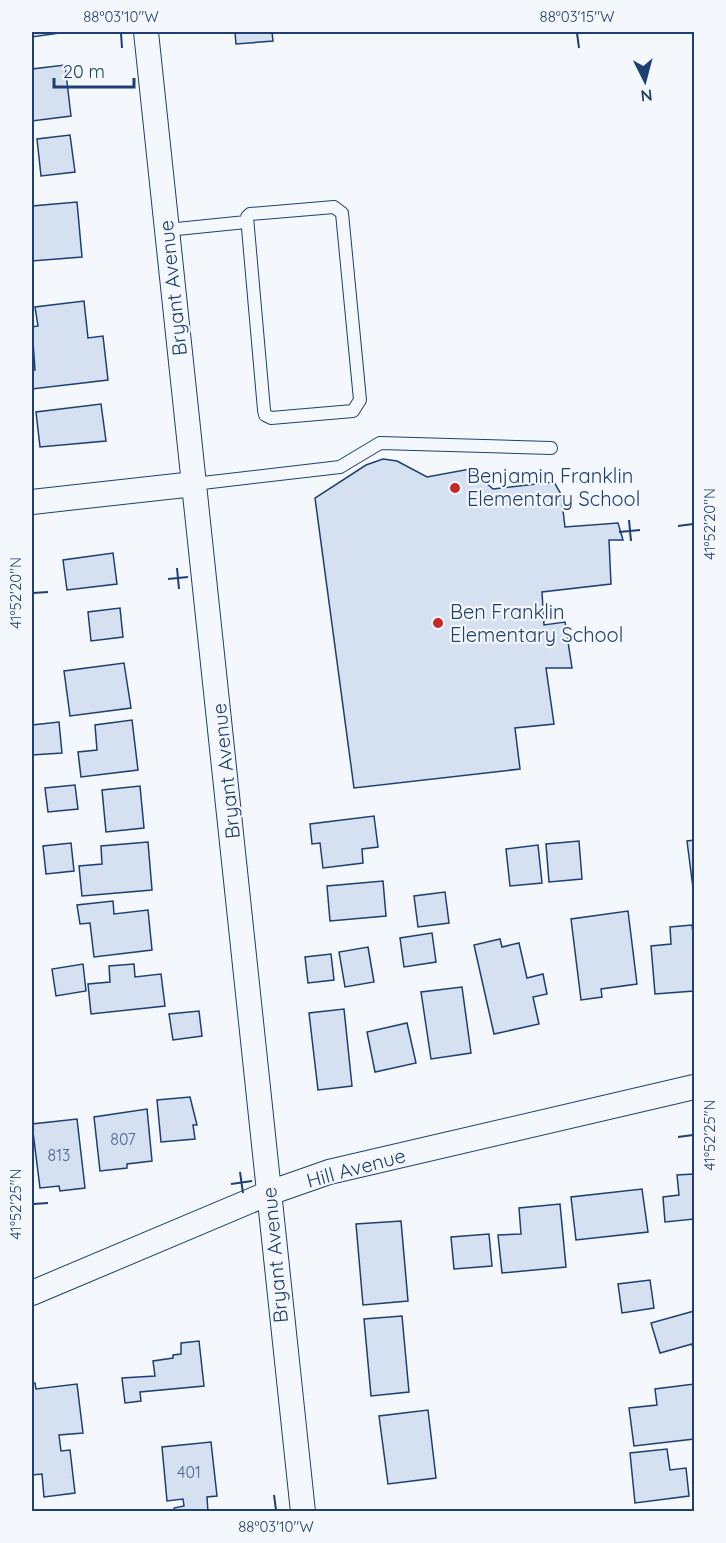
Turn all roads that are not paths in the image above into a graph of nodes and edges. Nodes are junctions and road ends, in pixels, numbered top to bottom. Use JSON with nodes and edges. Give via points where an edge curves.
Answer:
{"nodes":[{"id":1,"x":146,"y":32,"type":"edge"},
{"id":2,"x":246,"y":222,"type":"junction"},
{"id":3,"x":167,"y":230,"type":"junction"},
{"id":4,"x":551,"y":448,"type":"dead end"},
{"id":5,"x":194,"y":484,"type":"junction"},
{"id":6,"x":32,"y":502,"type":"edge"},
{"id":7,"x":694,"y":1087,"type":"edge"},
{"id":8,"x":269,"y":1193,"type":"junction"},
{"id":9,"x":32,"y":1293,"type":"edge"},
{"id":10,"x":303,"y":1512,"type":"edge"}],
"edges":[{"from":1,"to":3,"type":"street","name":"Bryant Avenue"},
{"from":2,"to":2,"type":"lane","via":[[265,415],[271,418],[353,411],[360,400],[342,213],[334,207],[250,214]]},
{"from":2,"to":3,"type":"lane"},
{"from":3,"to":5,"type":"street","name":"Bryant Avenue"},
{"from":4,"to":5,"type":"lane","via":[[380,443],[340,467]]},
{"from":5,"to":6,"type":"street"},
{"from":5,"to":8,"type":"street","name":"Bryant Avenue"},
{"from":7,"to":8,"type":"street","name":"Hill Avenue","via":[[329,1172]]},
{"from":8,"to":9,"type":"street","name":"Hill Avenue"},
{"from":8,"to":10,"type":"street","name":"Bryant Avenue"}]}
